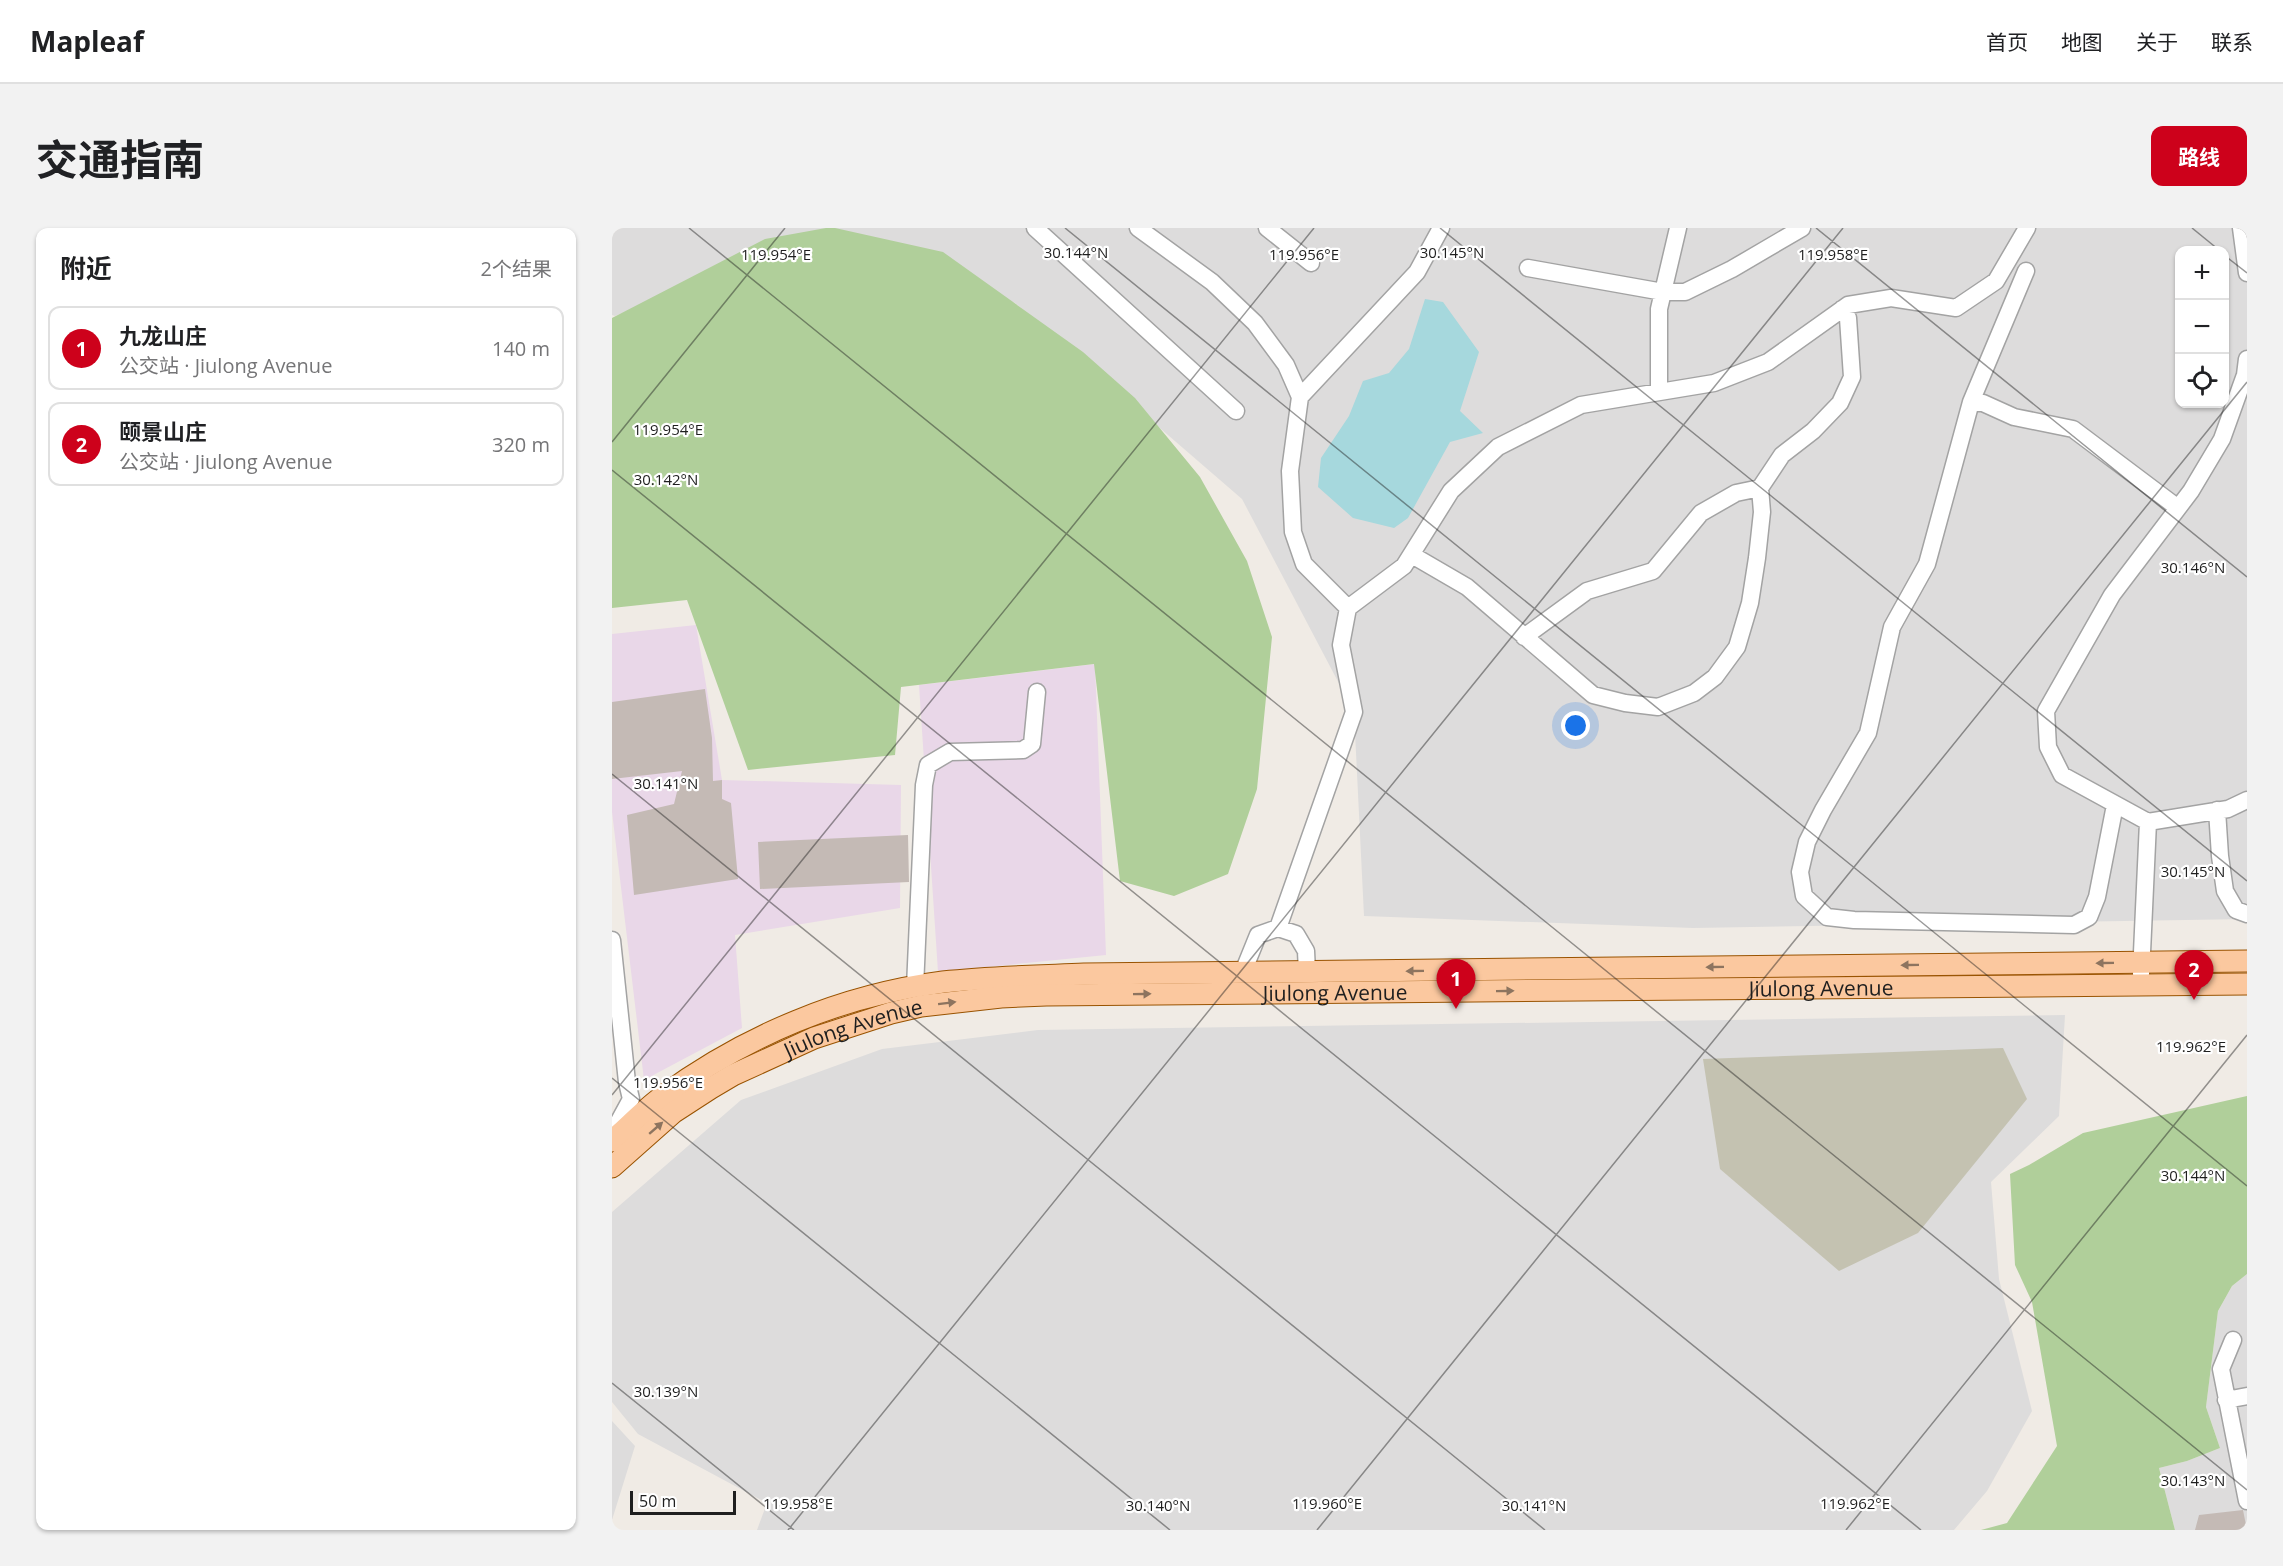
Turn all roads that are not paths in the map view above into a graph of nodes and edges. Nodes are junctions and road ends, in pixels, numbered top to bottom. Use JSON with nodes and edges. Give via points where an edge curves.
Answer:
{"nodes":[{"id":1,"x":1035,"y":228,"type":"edge"},
{"id":2,"x":1138,"y":228,"type":"edge"},
{"id":3,"x":1267,"y":228,"type":"edge"},
{"id":4,"x":1441,"y":228,"type":"edge"},
{"id":5,"x":1678,"y":228,"type":"edge"},
{"id":6,"x":1802,"y":228,"type":"edge"},
{"id":7,"x":2027,"y":228,"type":"edge"},
{"id":8,"x":2241,"y":228,"type":"edge"},
{"id":9,"x":1311,"y":262,"type":"dead end"},
{"id":10,"x":1528,"y":268,"type":"dead end"},
{"id":11,"x":2026,"y":271,"type":"dead end"},
{"id":12,"x":2247,"y":273,"type":"edge"},
{"id":13,"x":1663,"y":292,"type":"junction"},
{"id":14,"x":1842,"y":309,"type":"junction"},
{"id":15,"x":2247,"y":359,"type":"edge"},
{"id":16,"x":2245,"y":383,"type":"edge"},
{"id":17,"x":1659,"y":392,"type":"junction"},
{"id":18,"x":1300,"y":397,"type":"junction"},
{"id":19,"x":1971,"y":402,"type":"junction"},
{"id":20,"x":1236,"y":411,"type":"dead end"},
{"id":21,"x":1760,"y":488,"type":"junction"},
{"id":22,"x":2178,"y":508,"type":"junction"},
{"id":23,"x":1412,"y":555,"type":"junction"},
{"id":24,"x":1348,"y":608,"type":"junction"},
{"id":25,"x":1524,"y":637,"type":"junction"},
{"id":26,"x":1038,"y":692,"type":"dead end"},
{"id":27,"x":2247,"y":800,"type":"edge"},
{"id":28,"x":2115,"y":805,"type":"junction"},
{"id":29,"x":2217,"y":810,"type":"junction"},
{"id":30,"x":2148,"y":822,"type":"junction"},
{"id":31,"x":2247,"y":914,"type":"edge"},
{"id":32,"x":1278,"y":927,"type":"junction"},
{"id":33,"x":612,"y":940,"type":"edge"},
{"id":34,"x":2247,"y":961,"type":"edge"},
{"id":35,"x":2141,"y":962,"type":"junction"},
{"id":36,"x":1243,"y":972,"type":"junction"},
{"id":37,"x":1281,"y":972,"type":"junction"},
{"id":38,"x":1307,"y":972,"type":"junction"},
{"id":39,"x":2247,"y":984,"type":"edge"},
{"id":40,"x":2140,"y":985,"type":"junction"},
{"id":41,"x":915,"y":987,"type":"junction"},
{"id":42,"x":1282,"y":993,"type":"junction"},
{"id":43,"x":612,"y":1134,"type":"edge"},
{"id":44,"x":614,"y":1156,"type":"edge"},
{"id":45,"x":2233,"y":1340,"type":"dead end"},
{"id":46,"x":2247,"y":1396,"type":"edge"},
{"id":47,"x":2226,"y":1400,"type":"junction"},
{"id":48,"x":2242,"y":1451,"type":"edge"},
{"id":49,"x":2247,"y":1501,"type":"edge"}],
"edges":[{"from":1,"to":20,"type":"street"},
{"from":2,"to":18,"type":"street","via":[[1212,282],[1255,323],[1286,365]]},
{"from":3,"to":9,"type":"street"},
{"from":4,"to":18,"type":"street","via":[[1417,272]]},
{"from":5,"to":13,"type":"street"},
{"from":6,"to":13,"type":"street","via":[[1685,292]]},
{"from":7,"to":14,"type":"street","via":[[1996,280],[1956,308],[1891,297]]},
{"from":8,"to":12,"type":"street"},
{"from":10,"to":13,"type":"street"},
{"from":11,"to":19,"type":"street"},
{"from":13,"to":17,"type":"street","via":[[1659,309]]},
{"from":14,"to":17,"type":"street","via":[[1768,362],[1714,383]]},
{"from":14,"to":21,"type":"street","via":[[1848,318],[1852,378],[1840,403],[1782,455]]},
{"from":15,"to":16,"type":"street"},
{"from":16,"to":22,"type":"street","via":[[2222,439]]},
{"from":17,"to":23,"type":"street","via":[[1581,405],[1498,447],[1451,491]]},
{"from":18,"to":24,"type":"street","via":[[1290,471],[1293,532],[1304,564]]},
{"from":19,"to":22,"type":"street","via":[[1983,403],[2014,417],[2073,429]]},
{"from":19,"to":28,"type":"street","via":[[1927,564],[1892,627],[1868,732],[1807,842],[1800,872],[1804,896],[1827,917],[1854,920],[2074,925],[2089,917],[2097,897]]},
{"from":21,"to":25,"type":"street","via":[[1736,493],[1701,513],[1653,571],[1587,591]]},
{"from":21,"to":25,"type":"street","via":[[1762,512],[1757,558],[1750,603],[1737,647],[1714,677],[1694,693],[1658,707],[1593,696]]},
{"from":22,"to":28,"type":"street","via":[[2112,595],[2046,711],[2048,747],[2062,775]]},
{"from":23,"to":24,"type":"street","via":[[1404,566]]},
{"from":23,"to":25,"type":"street","via":[[1467,586]]},
{"from":24,"to":32,"type":"street","via":[[1341,645],[1354,712]]},
{"from":26,"to":41,"type":"street","via":[[1032,744],[1023,750],[950,752],[928,765]]},
{"from":27,"to":29,"type":"street"},
{"from":28,"to":30,"type":"street"},
{"from":29,"to":30,"type":"street"},
{"from":29,"to":31,"type":"street","via":[[2225,891],[2236,910]]},
{"from":30,"to":35,"type":"street"},
{"from":32,"to":36,"type":"street","via":[[1258,934]]},
{"from":32,"to":38,"type":"street","via":[[1296,934],[1306,951]]},
{"from":33,"to":43,"type":"street","via":[[630,1099]]},
{"from":34,"to":35,"type":"main road","name":"Jiulong Avenue"},
{"from":35,"to":38,"type":"main road","name":"Jiulong Avenue","one_way":true},
{"from":35,"to":40,"type":"street"},
{"from":36,"to":37,"type":"main road","name":"Jiulong Avenue"},
{"from":36,"to":41,"type":"main road","name":"Jiulong Avenue","via":[[1009,976]]},
{"from":37,"to":38,"type":"main road","name":"Jiulong Avenue"},
{"from":37,"to":42,"type":"main road"},
{"from":39,"to":40,"type":"main road","name":"Jiulong Avenue"},
{"from":42,"to":40,"type":"main road","name":"Jiulong Avenue","one_way":true},
{"from":41,"to":44,"type":"main road","name":"Jiulong Avenue","via":[[828,1008],[728,1054],[662,1096]]},
{"from":44,"to":42,"type":"main road","name":"Jiulong Avenue","one_way":true,"via":[[733,1075],[814,1038],[891,1013],[1001,997]]},
{"from":45,"to":47,"type":"street","via":[[2220,1369]]},
{"from":46,"to":47,"type":"street"},
{"from":47,"to":48,"type":"street"},
{"from":48,"to":49,"type":"street"}]}
